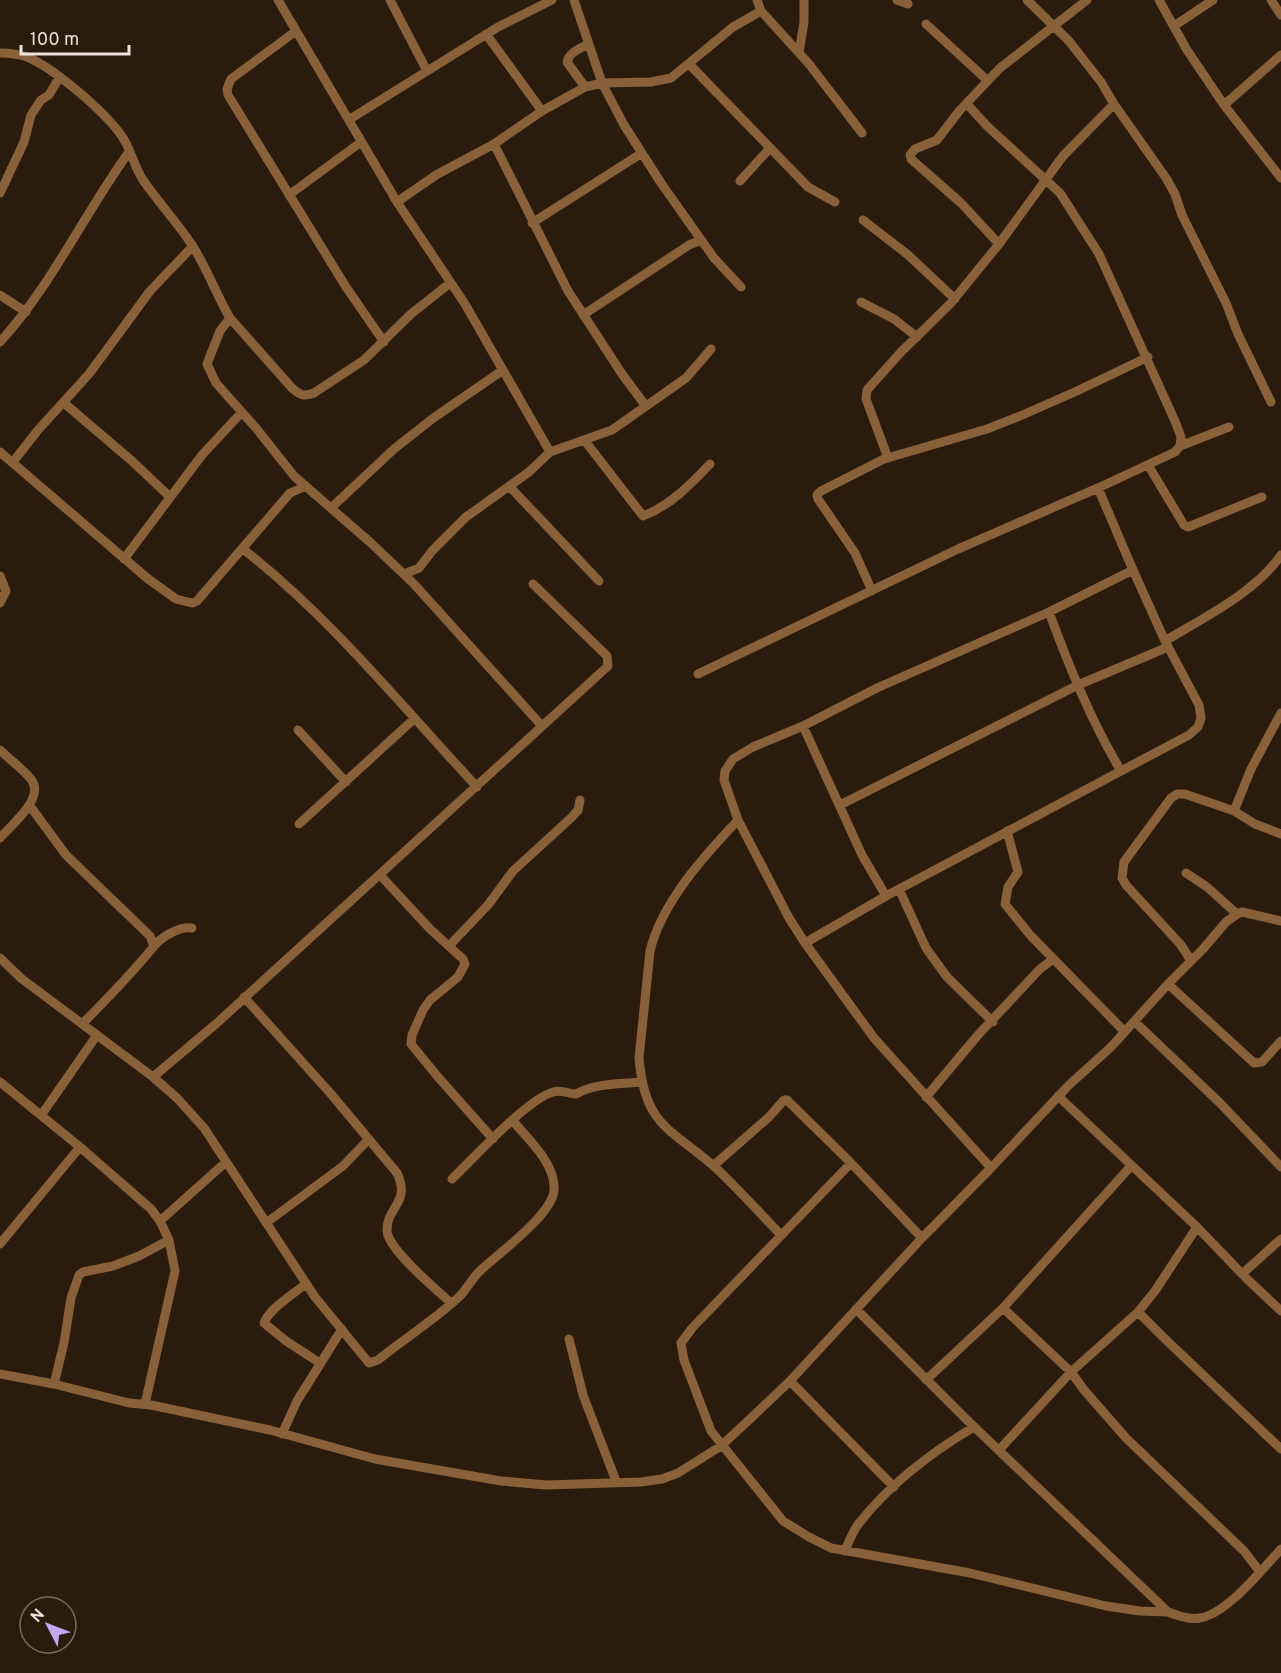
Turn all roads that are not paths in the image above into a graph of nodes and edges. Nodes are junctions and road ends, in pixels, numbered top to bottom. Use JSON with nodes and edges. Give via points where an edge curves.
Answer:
{"nodes":[{"id":1,"x":278,"y":0,"type":"edge"},
{"id":2,"x":390,"y":0,"type":"edge"},
{"id":3,"x":552,"y":0,"type":"edge"},
{"id":4,"x":574,"y":0,"type":"edge"},
{"id":5,"x":757,"y":0,"type":"edge"},
{"id":6,"x":804,"y":0,"type":"edge"},
{"id":7,"x":897,"y":0,"type":"edge"},
{"id":8,"x":1027,"y":0,"type":"edge"},
{"id":9,"x":1087,"y":0,"type":"edge"},
{"id":10,"x":1159,"y":0,"type":"edge"},
{"id":11,"x":1213,"y":0,"type":"edge"},
{"id":12,"x":1271,"y":0,"type":"edge"},
{"id":13,"x":908,"y":4,"type":"dead end"},
{"id":14,"x":761,"y":11,"type":"junction"},
{"id":15,"x":1281,"y":15,"type":"edge"},
{"id":16,"x":926,"y":24,"type":"dead end"},
{"id":17,"x":1052,"y":26,"type":"junction"},
{"id":18,"x":1174,"y":26,"type":"junction"},
{"id":19,"x":296,"y":31,"type":"junction"},
{"id":20,"x":486,"y":34,"type":"junction"},
{"id":21,"x":588,"y":44,"type":"junction"},
{"id":22,"x":0,"y":53,"type":"edge"},
{"id":23,"x":799,"y":53,"type":"junction"},
{"id":24,"x":1281,"y":55,"type":"edge"},
{"id":25,"x":689,"y":64,"type":"junction"},
{"id":26,"x":427,"y":71,"type":"junction"},
{"id":27,"x":58,"y":78,"type":"junction"},
{"id":28,"x":987,"y":80,"type":"junction"},
{"id":29,"x":602,"y":82,"type":"junction"},
{"id":30,"x":585,"y":87,"type":"junction"},
{"id":31,"x":967,"y":104,"type":"junction"},
{"id":32,"x":1114,"y":104,"type":"junction"},
{"id":33,"x":1224,"y":105,"type":"junction"},
{"id":34,"x":542,"y":111,"type":"junction"},
{"id":35,"x":350,"y":119,"type":"junction"},
{"id":36,"x":862,"y":133,"type":"dead end"},
{"id":37,"x":361,"y":142,"type":"junction"},
{"id":38,"x":494,"y":144,"type":"junction"},
{"id":39,"x":770,"y":148,"type":"junction"},
{"id":40,"x":129,"y":152,"type":"junction"},
{"id":41,"x":642,"y":153,"type":"junction"},
{"id":42,"x":1277,"y":164,"type":"edge"},
{"id":43,"x":1281,"y":178,"type":"edge"},
{"id":44,"x":1045,"y":180,"type":"junction"},
{"id":45,"x":740,"y":181,"type":"dead end"},
{"id":46,"x":0,"y":193,"type":"edge"},
{"id":47,"x":289,"y":195,"type":"junction"},
{"id":48,"x":397,"y":202,"type":"junction"},
{"id":49,"x":835,"y":202,"type":"dead end"},
{"id":50,"x":863,"y":220,"type":"dead end"},
{"id":51,"x":532,"y":223,"type":"junction"},
{"id":52,"x":701,"y":240,"type":"junction"},
{"id":53,"x":999,"y":244,"type":"junction"},
{"id":54,"x":193,"y":246,"type":"junction"},
{"id":55,"x":450,"y":283,"type":"junction"},
{"id":56,"x":741,"y":287,"type":"dead end"},
{"id":57,"x":0,"y":295,"type":"edge"},
{"id":58,"x":955,"y":299,"type":"junction"},
{"id":59,"x":861,"y":302,"type":"dead end"},
{"id":60,"x":26,"y":312,"type":"junction"},
{"id":61,"x":583,"y":315,"type":"junction"},
{"id":62,"x":230,"y":318,"type":"junction"},
{"id":63,"x":917,"y":337,"type":"junction"},
{"id":64,"x":0,"y":342,"type":"edge"},
{"id":65,"x":384,"y":342,"type":"junction"},
{"id":66,"x":711,"y":349,"type":"dead end"},
{"id":67,"x":1148,"y":357,"type":"junction"},
{"id":68,"x":503,"y":370,"type":"junction"},
{"id":69,"x":1271,"y":402,"type":"dead end"},
{"id":70,"x":64,"y":403,"type":"junction"},
{"id":71,"x":645,"y":405,"type":"junction"},
{"id":72,"x":242,"y":412,"type":"junction"},
{"id":73,"x":1229,"y":427,"type":"dead end"},
{"id":74,"x":585,"y":441,"type":"junction"},
{"id":75,"x":1180,"y":446,"type":"junction"},
{"id":76,"x":0,"y":452,"type":"edge"},
{"id":77,"x":550,"y":452,"type":"junction"},
{"id":78,"x":888,"y":458,"type":"junction"},
{"id":79,"x":13,"y":462,"type":"junction"},
{"id":80,"x":710,"y":464,"type":"dead end"},
{"id":81,"x":1148,"y":465,"type":"junction"},
{"id":82,"x":294,"y":476,"type":"junction"},
{"id":83,"x":306,"y":486,"type":"junction"},
{"id":84,"x":509,"y":486,"type":"junction"},
{"id":85,"x":1098,"y":488,"type":"junction"},
{"id":86,"x":290,"y":493,"type":"junction"},
{"id":87,"x":170,"y":496,"type":"junction"},
{"id":88,"x":1262,"y":497,"type":"dead end"},
{"id":89,"x":331,"y":508,"type":"junction"},
{"id":90,"x":243,"y":549,"type":"junction"},
{"id":91,"x":1281,"y":555,"type":"edge"},
{"id":92,"x":124,"y":559,"type":"junction"},
{"id":93,"x":418,"y":568,"type":"junction"},
{"id":94,"x":1132,"y":570,"type":"junction"},
{"id":95,"x":404,"y":574,"type":"junction"},
{"id":96,"x":0,"y":576,"type":"edge"},
{"id":97,"x":599,"y":581,"type":"dead end"},
{"id":98,"x":414,"y":584,"type":"junction"},
{"id":99,"x":533,"y":584,"type":"dead end"},
{"id":100,"x":872,"y":591,"type":"junction"},
{"id":101,"x":0,"y":603,"type":"edge"},
{"id":102,"x":1049,"y":612,"type":"junction"},
{"id":103,"x":1167,"y":644,"type":"junction"},
{"id":104,"x":698,"y":674,"type":"dead end"},
{"id":105,"x":1078,"y":685,"type":"junction"},
{"id":106,"x":1280,"y":715,"type":"edge"},
{"id":107,"x":414,"y":719,"type":"junction"},
{"id":108,"x":542,"y":726,"type":"junction"},
{"id":109,"x":803,"y":726,"type":"junction"},
{"id":110,"x":298,"y":730,"type":"dead end"},
{"id":111,"x":0,"y":750,"type":"edge"},
{"id":112,"x":1121,"y":771,"type":"junction"},
{"id":113,"x":346,"y":782,"type":"junction"},
{"id":114,"x":477,"y":787,"type":"junction"},
{"id":115,"x":580,"y":800,"type":"dead end"},
{"id":116,"x":840,"y":805,"type":"junction"},
{"id":117,"x":30,"y":806,"type":"junction"},
{"id":118,"x":1234,"y":811,"type":"junction"},
{"id":119,"x":738,"y":820,"type":"junction"},
{"id":120,"x":299,"y":824,"type":"dead end"},
{"id":121,"x":1007,"y":831,"type":"junction"},
{"id":122,"x":1281,"y":834,"type":"edge"},
{"id":123,"x":0,"y":838,"type":"edge"},
{"id":124,"x":1186,"y":873,"type":"dead end"},
{"id":125,"x":380,"y":875,"type":"junction"},
{"id":126,"x":898,"y":889,"type":"junction"},
{"id":127,"x":886,"y":896,"type":"junction"},
{"id":128,"x":1237,"y":914,"type":"junction"},
{"id":129,"x":1281,"y":921,"type":"edge"},
{"id":130,"x":192,"y":928,"type":"dead end"},
{"id":131,"x":805,"y":943,"type":"junction"},
{"id":132,"x":154,"y":946,"type":"junction"},
{"id":133,"x":449,"y":946,"type":"junction"},
{"id":134,"x":0,"y":958,"type":"edge"},
{"id":135,"x":1053,"y":959,"type":"junction"},
{"id":136,"x":1191,"y":961,"type":"junction"},
{"id":137,"x":1168,"y":984,"type":"junction"},
{"id":138,"x":244,"y":997,"type":"junction"},
{"id":139,"x":993,"y":1022,"type":"junction"},
{"id":140,"x":1135,"y":1022,"type":"junction"},
{"id":141,"x":83,"y":1023,"type":"junction"},
{"id":142,"x":1125,"y":1032,"type":"junction"},
{"id":143,"x":97,"y":1035,"type":"junction"},
{"id":144,"x":1281,"y":1041,"type":"edge"},
{"id":145,"x":153,"y":1077,"type":"junction"},
{"id":146,"x":642,"y":1082,"type":"junction"},
{"id":147,"x":1,"y":1085,"type":"edge"},
{"id":148,"x":1058,"y":1096,"type":"junction"},
{"id":149,"x":926,"y":1097,"type":"junction"},
{"id":150,"x":42,"y":1114,"type":"junction"},
{"id":151,"x":513,"y":1121,"type":"junction"},
{"id":152,"x":369,"y":1139,"type":"junction"},
{"id":153,"x":493,"y":1139,"type":"junction"},
{"id":154,"x":80,"y":1146,"type":"junction"},
{"id":155,"x":226,"y":1162,"type":"junction"},
{"id":156,"x":851,"y":1163,"type":"junction"},
{"id":157,"x":713,"y":1166,"type":"junction"},
{"id":158,"x":1131,"y":1166,"type":"junction"},
{"id":159,"x":1281,"y":1167,"type":"edge"},
{"id":160,"x":992,"y":1168,"type":"junction"},
{"id":161,"x":452,"y":1179,"type":"dead end"},
{"id":162,"x":160,"y":1221,"type":"junction"},
{"id":163,"x":266,"y":1222,"type":"junction"},
{"id":164,"x":1197,"y":1227,"type":"junction"},
{"id":165,"x":781,"y":1235,"type":"junction"},
{"id":166,"x":922,"y":1238,"type":"junction"},
{"id":167,"x":1281,"y":1239,"type":"edge"},
{"id":168,"x":169,"y":1240,"type":"junction"},
{"id":169,"x":0,"y":1244,"type":"edge"},
{"id":170,"x":1242,"y":1274,"type":"junction"},
{"id":171,"x":306,"y":1284,"type":"junction"},
{"id":172,"x":451,"y":1303,"type":"junction"},
{"id":173,"x":1003,"y":1308,"type":"junction"},
{"id":174,"x":856,"y":1309,"type":"junction"},
{"id":175,"x":1281,"y":1311,"type":"edge"},
{"id":176,"x":1138,"y":1312,"type":"junction"},
{"id":177,"x":342,"y":1329,"type":"junction"},
{"id":178,"x":569,"y":1339,"type":"dead end"},
{"id":179,"x":320,"y":1363,"type":"junction"},
{"id":180,"x":1071,"y":1372,"type":"junction"},
{"id":181,"x":0,"y":1374,"type":"edge"},
{"id":182,"x":926,"y":1380,"type":"junction"},
{"id":183,"x":790,"y":1381,"type":"junction"},
{"id":184,"x":54,"y":1384,"type":"junction"},
{"id":185,"x":146,"y":1404,"type":"junction"},
{"id":186,"x":974,"y":1427,"type":"junction"},
{"id":187,"x":282,"y":1434,"type":"junction"},
{"id":188,"x":721,"y":1446,"type":"junction"},
{"id":189,"x":1281,"y":1449,"type":"edge"},
{"id":190,"x":999,"y":1450,"type":"junction"},
{"id":191,"x":616,"y":1481,"type":"junction"},
{"id":192,"x":894,"y":1487,"type":"junction"},
{"id":193,"x":1281,"y":1549,"type":"edge"},
{"id":194,"x":845,"y":1551,"type":"junction"},
{"id":195,"x":1260,"y":1572,"type":"junction"},
{"id":196,"x":1168,"y":1612,"type":"junction"}],
"edges":[{"from":1,"to":19,"type":"street"},
{"from":2,"to":26,"type":"street"},
{"from":3,"to":20,"type":"street"},
{"from":4,"to":21,"type":"street"},
{"from":5,"to":14,"type":"street"},
{"from":6,"to":23,"type":"street"},
{"from":7,"to":13,"type":"street"},
{"from":8,"to":17,"type":"street"},
{"from":9,"to":17,"type":"street"},
{"from":10,"to":18,"type":"street"},
{"from":11,"to":18,"type":"street"},
{"from":12,"to":15,"type":"street"},
{"from":14,"to":23,"type":"street"},
{"from":14,"to":25,"type":"street","via":[[733,27]]},
{"from":16,"to":28,"type":"street"},
{"from":17,"to":28,"type":"street"},
{"from":17,"to":32,"type":"street","via":[[1069,41]]},
{"from":18,"to":33,"type":"street"},
{"from":19,"to":35,"type":"street"},
{"from":19,"to":47,"type":"street","via":[[231,79],[228,89],[233,104]]},
{"from":20,"to":26,"type":"street"},
{"from":20,"to":34,"type":"street"},
{"from":21,"to":29,"type":"street"},
{"from":21,"to":30,"type":"street","via":[[567,59]]},
{"from":22,"to":27,"type":"street","via":[[25,57]]},
{"from":23,"to":36,"type":"street"},
{"from":24,"to":33,"type":"street"},
{"from":25,"to":29,"type":"street","via":[[662,80]]},
{"from":25,"to":39,"type":"street"},
{"from":26,"to":35,"type":"street"},
{"from":27,"to":40,"type":"street","via":[[109,120]]},
{"from":27,"to":46,"type":"street","via":[[31,115],[24,142]]},
{"from":28,"to":31,"type":"street"},
{"from":29,"to":30,"type":"street"},
{"from":29,"to":41,"type":"street"},
{"from":30,"to":34,"type":"street"},
{"from":31,"to":44,"type":"street"},
{"from":31,"to":53,"type":"street","via":[[937,140],[915,149],[910,157]]},
{"from":32,"to":44,"type":"street"},
{"from":32,"to":69,"type":"street","via":[[1175,194]]},
{"from":33,"to":42,"type":"street"},
{"from":34,"to":38,"type":"street"},
{"from":35,"to":37,"type":"street"},
{"from":37,"to":47,"type":"street"},
{"from":37,"to":48,"type":"street"},
{"from":38,"to":48,"type":"street","via":[[436,175]]},
{"from":38,"to":51,"type":"street"},
{"from":39,"to":45,"type":"street"},
{"from":39,"to":49,"type":"street","via":[[808,187]]},
{"from":40,"to":54,"type":"street","via":[[143,181]]},
{"from":40,"to":60,"type":"street"},
{"from":41,"to":51,"type":"street"},
{"from":41,"to":52,"type":"street"},
{"from":42,"to":43,"type":"street"},
{"from":44,"to":53,"type":"street"},
{"from":44,"to":67,"type":"street","via":[[1060,194],[1099,254]]},
{"from":47,"to":65,"type":"street"},
{"from":48,"to":55,"type":"street"},
{"from":50,"to":58,"type":"street"},
{"from":51,"to":61,"type":"street"},
{"from":52,"to":56,"type":"street"},
{"from":52,"to":61,"type":"street"},
{"from":53,"to":58,"type":"street"},
{"from":54,"to":62,"type":"street"},
{"from":54,"to":70,"type":"street","via":[[150,291]]},
{"from":55,"to":65,"type":"street"},
{"from":55,"to":68,"type":"street"},
{"from":57,"to":60,"type":"street"},
{"from":58,"to":63,"type":"street"},
{"from":59,"to":63,"type":"street","via":[[894,319]]},
{"from":60,"to":64,"type":"street"},
{"from":61,"to":71,"type":"street"},
{"from":62,"to":65,"type":"street","via":[[303,396],[314,393],[364,360]]},
{"from":62,"to":72,"type":"street","via":[[220,331],[207,364],[216,383]]},
{"from":63,"to":78,"type":"street","via":[[865,394]]},
{"from":66,"to":71,"type":"street","via":[[686,378]]},
{"from":67,"to":75,"type":"street","via":[[1181,437]]},
{"from":67,"to":78,"type":"street","via":[[987,429]]},
{"from":68,"to":77,"type":"street"},
{"from":68,"to":89,"type":"street","via":[[394,448]]},
{"from":70,"to":79,"type":"street"},
{"from":70,"to":87,"type":"street"},
{"from":71,"to":74,"type":"street","via":[[612,430]]},
{"from":72,"to":82,"type":"street"},
{"from":72,"to":87,"type":"street"},
{"from":73,"to":75,"type":"street"},
{"from":74,"to":77,"type":"street"},
{"from":74,"to":80,"type":"street","via":[[643,516],[680,493]]},
{"from":75,"to":81,"type":"street"},
{"from":76,"to":79,"type":"street"},
{"from":77,"to":84,"type":"street"},
{"from":78,"to":100,"type":"street","via":[[818,495],[855,553]]},
{"from":79,"to":92,"type":"street"},
{"from":81,"to":85,"type":"street"},
{"from":81,"to":88,"type":"street","via":[[1188,527]]},
{"from":82,"to":83,"type":"street"},
{"from":82,"to":86,"type":"street"},
{"from":83,"to":86,"type":"street"},
{"from":83,"to":89,"type":"street"},
{"from":84,"to":93,"type":"street","via":[[466,517]]},
{"from":84,"to":97,"type":"street"},
{"from":85,"to":94,"type":"street"},
{"from":85,"to":100,"type":"street"},
{"from":86,"to":90,"type":"street"},
{"from":87,"to":92,"type":"street"},
{"from":89,"to":95,"type":"street"},
{"from":90,"to":92,"type":"street","via":[[192,603],[176,599]]},
{"from":90,"to":107,"type":"street","via":[[305,601]]},
{"from":91,"to":103,"type":"street","via":[[1250,586]]},
{"from":93,"to":95,"type":"street"},
{"from":93,"to":98,"type":"street"},
{"from":94,"to":102,"type":"street"},
{"from":94,"to":103,"type":"street"},
{"from":95,"to":98,"type":"street"},
{"from":96,"to":101,"type":"street","via":[[6,591]]},
{"from":98,"to":108,"type":"street"},
{"from":99,"to":108,"type":"street","via":[[609,662],[604,671]]},
{"from":100,"to":104,"type":"street"},
{"from":102,"to":105,"type":"street"},
{"from":102,"to":109,"type":"street","via":[[877,688]]},
{"from":103,"to":105,"type":"street"},
{"from":103,"to":112,"type":"street","via":[[1199,705],[1198,727]]},
{"from":105,"to":112,"type":"street"},
{"from":105,"to":116,"type":"street"},
{"from":106,"to":118,"type":"street"},
{"from":107,"to":113,"type":"street"},
{"from":107,"to":114,"type":"street"},
{"from":108,"to":114,"type":"street"},
{"from":109,"to":116,"type":"street"},
{"from":109,"to":119,"type":"street","via":[[753,747],[728,764],[724,780]]},
{"from":110,"to":113,"type":"street"},
{"from":111,"to":117,"type":"street","via":[[34,784]]},
{"from":112,"to":121,"type":"street"},
{"from":113,"to":120,"type":"street"},
{"from":114,"to":125,"type":"street"},
{"from":115,"to":133,"type":"street","via":[[573,817],[513,871],[488,906]]},
{"from":116,"to":127,"type":"street"},
{"from":117,"to":123,"type":"street"},
{"from":117,"to":132,"type":"street","via":[[66,855],[150,936]]},
{"from":118,"to":122,"type":"street"},
{"from":118,"to":136,"type":"street","via":[[1177,794],[1124,862],[1122,878],[1133,895],[1159,919]]},
{"from":119,"to":131,"type":"street"},
{"from":119,"to":146,"type":"street","via":[[704,856],[654,936],[639,1058]]},
{"from":121,"to":126,"type":"street"},
{"from":121,"to":135,"type":"street","via":[[1018,872],[1008,887],[1005,904]]},
{"from":124,"to":128,"type":"street"},
{"from":125,"to":133,"type":"street"},
{"from":125,"to":138,"type":"street"},
{"from":126,"to":127,"type":"street"},
{"from":126,"to":139,"type":"street","via":[[926,948],[948,977]]},
{"from":127,"to":131,"type":"street"},
{"from":128,"to":129,"type":"street"},
{"from":128,"to":136,"type":"street"},
{"from":130,"to":132,"type":"street","via":[[181,928]]},
{"from":131,"to":149,"type":"street","via":[[874,1038]]},
{"from":132,"to":141,"type":"street"},
{"from":133,"to":153,"type":"street","via":[[463,959],[464,969],[426,1005],[411,1044]]},
{"from":134,"to":141,"type":"street"},
{"from":135,"to":139,"type":"street"},
{"from":135,"to":142,"type":"street"},
{"from":136,"to":137,"type":"street"},
{"from":137,"to":140,"type":"street"},
{"from":137,"to":144,"type":"street","via":[[1254,1063],[1262,1062]]},
{"from":138,"to":145,"type":"street"},
{"from":138,"to":152,"type":"street"},
{"from":139,"to":149,"type":"street"},
{"from":140,"to":142,"type":"street"},
{"from":140,"to":159,"type":"street","via":[[1220,1102]]},
{"from":141,"to":143,"type":"street"},
{"from":142,"to":148,"type":"street"},
{"from":143,"to":145,"type":"street"},
{"from":143,"to":150,"type":"street"},
{"from":145,"to":155,"type":"street","via":[[189,1111]]},
{"from":146,"to":151,"type":"street","via":[[600,1086],[576,1094],[556,1091],[520,1112]]},
{"from":146,"to":157,"type":"street","via":[[649,1106],[662,1124]]},
{"from":147,"to":150,"type":"street"},
{"from":148,"to":158,"type":"street"},
{"from":148,"to":160,"type":"street"},
{"from":149,"to":160,"type":"street"},
{"from":150,"to":154,"type":"street"},
{"from":151,"to":153,"type":"street"},
{"from":151,"to":172,"type":"street","via":[[546,1162],[555,1189],[552,1200]]},
{"from":152,"to":163,"type":"street","via":[[343,1166]]},
{"from":152,"to":172,"type":"street","via":[[401,1180],[401,1197],[387,1228],[389,1240]]},
{"from":153,"to":161,"type":"street"},
{"from":154,"to":162,"type":"street"},
{"from":154,"to":169,"type":"street"},
{"from":155,"to":162,"type":"street"},
{"from":155,"to":163,"type":"street"},
{"from":156,"to":157,"type":"street","via":[[784,1100]]},
{"from":156,"to":165,"type":"street"},
{"from":156,"to":166,"type":"street"},
{"from":157,"to":165,"type":"street"},
{"from":158,"to":164,"type":"street"},
{"from":158,"to":173,"type":"street"},
{"from":160,"to":166,"type":"street"},
{"from":162,"to":168,"type":"street"},
{"from":163,"to":171,"type":"street"},
{"from":164,"to":170,"type":"street"},
{"from":164,"to":176,"type":"street"},
{"from":165,"to":188,"type":"street","via":[[681,1343],[706,1419]]},
{"from":166,"to":174,"type":"street"},
{"from":167,"to":170,"type":"street"},
{"from":168,"to":184,"type":"street","via":[[139,1256],[79,1275]]},
{"from":168,"to":185,"type":"street","via":[[175,1271]]},
{"from":170,"to":175,"type":"street"},
{"from":171,"to":177,"type":"street"},
{"from":171,"to":179,"type":"street","via":[[270,1313],[264,1323]]},
{"from":172,"to":177,"type":"street","via":[[372,1363],[367,1362]]},
{"from":173,"to":180,"type":"street"},
{"from":173,"to":182,"type":"street"},
{"from":174,"to":182,"type":"street"},
{"from":174,"to":183,"type":"street"},
{"from":176,"to":180,"type":"street"},
{"from":176,"to":189,"type":"street"},
{"from":177,"to":179,"type":"street"},
{"from":178,"to":191,"type":"street","via":[[583,1395]]},
{"from":179,"to":187,"type":"street"},
{"from":180,"to":190,"type":"street"},
{"from":180,"to":195,"type":"street","via":[[1126,1438],[1244,1551]]},
{"from":181,"to":184,"type":"street"},
{"from":182,"to":186,"type":"street"},
{"from":183,"to":188,"type":"street"},
{"from":183,"to":192,"type":"street"},
{"from":184,"to":185,"type":"street"},
{"from":185,"to":187,"type":"street"},
{"from":186,"to":190,"type":"street"},
{"from":186,"to":192,"type":"street","via":[[934,1453]]},
{"from":187,"to":191,"type":"street","via":[[375,1459],[501,1481],[546,1485]]},
{"from":188,"to":191,"type":"street","via":[[662,1479]]},
{"from":188,"to":194,"type":"street","via":[[783,1521],[809,1538]]},
{"from":190,"to":196,"type":"street"},
{"from":192,"to":194,"type":"street","via":[[859,1522]]},
{"from":193,"to":195,"type":"street"},
{"from":194,"to":196,"type":"street","via":[[970,1573],[1106,1606]]},
{"from":195,"to":196,"type":"street","via":[[1234,1598],[1203,1618]]}]}
